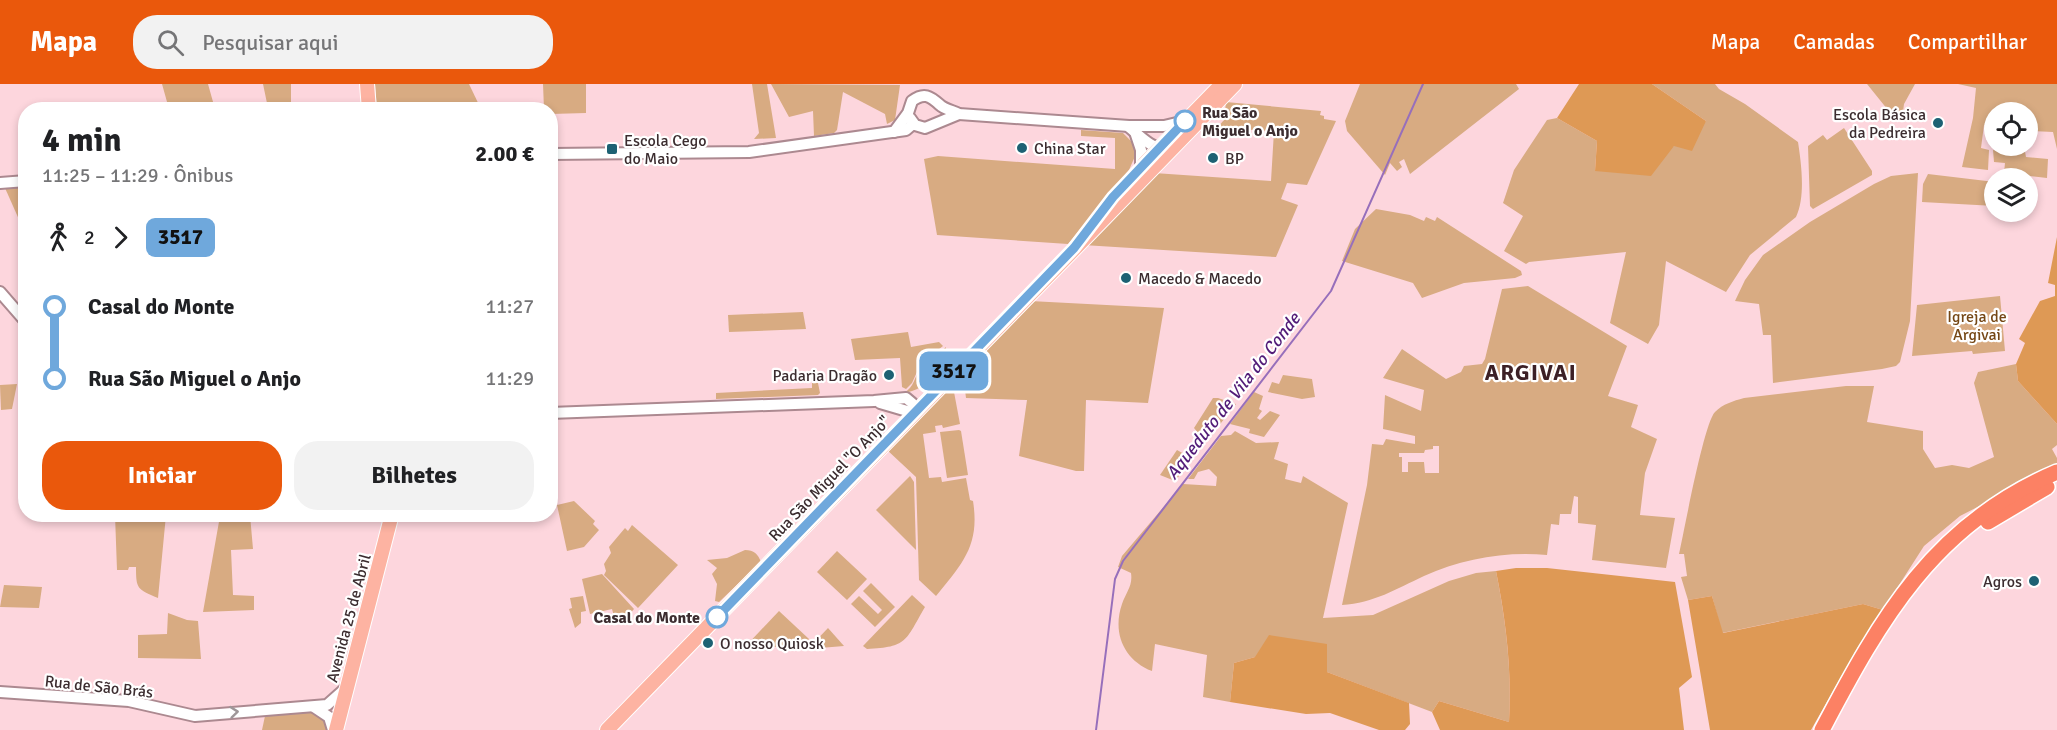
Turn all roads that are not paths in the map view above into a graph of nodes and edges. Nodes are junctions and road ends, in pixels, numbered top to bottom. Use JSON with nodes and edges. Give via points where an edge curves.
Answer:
{"nodes":[{"id":1,"x":367,"y":84,"type":"edge"},
{"id":2,"x":1222,"y":84,"type":"edge"},
{"id":3,"x":1235,"y":84,"type":"edge"},
{"id":4,"x":368,"y":102,"type":"edge"},
{"id":5,"x":940,"y":105,"type":"junction"},
{"id":6,"x":908,"y":112,"type":"junction"},
{"id":7,"x":959,"y":114,"type":"junction"},
{"id":8,"x":1185,"y":121,"type":"junction"},
{"id":9,"x":937,"y":123,"type":"junction"},
{"id":10,"x":1148,"y":127,"type":"junction"},
{"id":11,"x":1132,"y":129,"type":"junction"},
{"id":12,"x":911,"y":130,"type":"junction"},
{"id":13,"x":894,"y":132,"type":"junction"},
{"id":14,"x":1165,"y":147,"type":"junction"},
{"id":15,"x":558,"y":154,"type":"edge"},
{"id":16,"x":1141,"y":168,"type":"junction"},
{"id":17,"x":18,"y":182,"type":"edge"},
{"id":18,"x":0,"y":183,"type":"edge"},
{"id":19,"x":1074,"y":248,"type":"junction"},
{"id":20,"x":0,"y":292,"type":"edge"},
{"id":21,"x":18,"y":312,"type":"edge"},
{"id":22,"x":932,"y":394,"type":"junction"},
{"id":23,"x":906,"y":398,"type":"junction"},
{"id":24,"x":874,"y":401,"type":"junction"},
{"id":25,"x":896,"y":407,"type":"junction"},
{"id":26,"x":915,"y":412,"type":"junction"},
{"id":27,"x":558,"y":413,"type":"edge"},
{"id":28,"x":897,"y":431,"type":"junction"},
{"id":29,"x":2057,"y":472,"type":"edge"},
{"id":30,"x":2057,"y":482,"type":"edge"},
{"id":31,"x":2057,"y":489,"type":"edge"},
{"id":32,"x":2034,"y":494,"type":"junction"},
{"id":33,"x":390,"y":522,"type":"edge"},
{"id":34,"x":1925,"y":568,"type":"junction"},
{"id":35,"x":347,"y":687,"type":"junction"},
{"id":36,"x":0,"y":692,"type":"edge"},
{"id":37,"x":311,"y":706,"type":"junction"},
{"id":38,"x":334,"y":730,"type":"edge"},
{"id":39,"x":607,"y":730,"type":"edge"},
{"id":40,"x":1822,"y":730,"type":"edge"}],
"edges":[{"from":1,"to":4,"type":"main road"},
{"from":2,"to":8,"type":"main road","name":"Rua São Miguel \"O Anjo\""},
{"from":3,"to":14,"type":"main road","name":"Rua São Miguel \"O Anjo\""},
{"from":5,"to":6,"type":"street","via":[[932,97],[921,96],[912,101]]},
{"from":5,"to":7,"type":"street"},
{"from":5,"to":9,"type":"street"},
{"from":6,"to":12,"type":"street"},
{"from":6,"to":13,"type":"street"},
{"from":7,"to":9,"type":"street"},
{"from":7,"to":11,"type":"street"},
{"from":8,"to":10,"type":"street"},
{"from":8,"to":14,"type":"main road","name":"Rua São Miguel \"O Anjo\""},
{"from":9,"to":12,"type":"street"},
{"from":10,"to":11,"type":"street"},
{"from":10,"to":14,"type":"street"},
{"from":11,"to":14,"type":"street"},
{"from":11,"to":16,"type":"street","via":[[1141,150]]},
{"from":12,"to":13,"type":"street"},
{"from":13,"to":15,"type":"street","via":[[749,152]]},
{"from":14,"to":16,"type":"main road","name":"Rua São Miguel \"O Anjo\""},
{"from":14,"to":19,"type":"main road","name":"Rua São Miguel \"O Anjo\"","via":[[1127,195]]},
{"from":16,"to":19,"type":"main road","name":"Rua São Miguel \"O Anjo\""},
{"from":17,"to":18,"type":"street"},
{"from":19,"to":22,"type":"main road","name":"Rua São Miguel \"O Anjo\""},
{"from":20,"to":21,"type":"street"},
{"from":22,"to":23,"type":"street"},
{"from":22,"to":26,"type":"main road","name":"Rua São Miguel \"O Anjo\""},
{"from":23,"to":24,"type":"street"},
{"from":23,"to":26,"type":"street"},
{"from":24,"to":25,"type":"street"},
{"from":24,"to":27,"type":"street"},
{"from":25,"to":26,"type":"street"},
{"from":25,"to":28,"type":"street","via":[[900,421]]},
{"from":26,"to":28,"type":"main road","name":"Rua São Miguel \"O Anjo\""},
{"from":28,"to":39,"type":"main road","name":"Rua São Miguel \"O Anjo\""},
{"from":29,"to":34,"type":"highway","via":[[1980,515]]},
{"from":30,"to":32,"type":"highway"},
{"from":31,"to":32,"type":"highway"},
{"from":32,"to":34,"type":"highway","via":[[1972,532]]},
{"from":33,"to":35,"type":"main road","name":"Avenida 25 de Abril"},
{"from":34,"to":40,"type":"highway","via":[[1879,626]]},
{"from":35,"to":37,"type":"street","name":"Rua de São Brás","via":[[327,705]]},
{"from":35,"to":38,"type":"main road","name":"Avenida 25 de Abril"},
{"from":36,"to":37,"type":"street","name":"Rua de São Brás","one_way":true,"via":[[126,701],[195,716]]},
{"from":37,"to":38,"type":"street","via":[[328,717]]}]}
